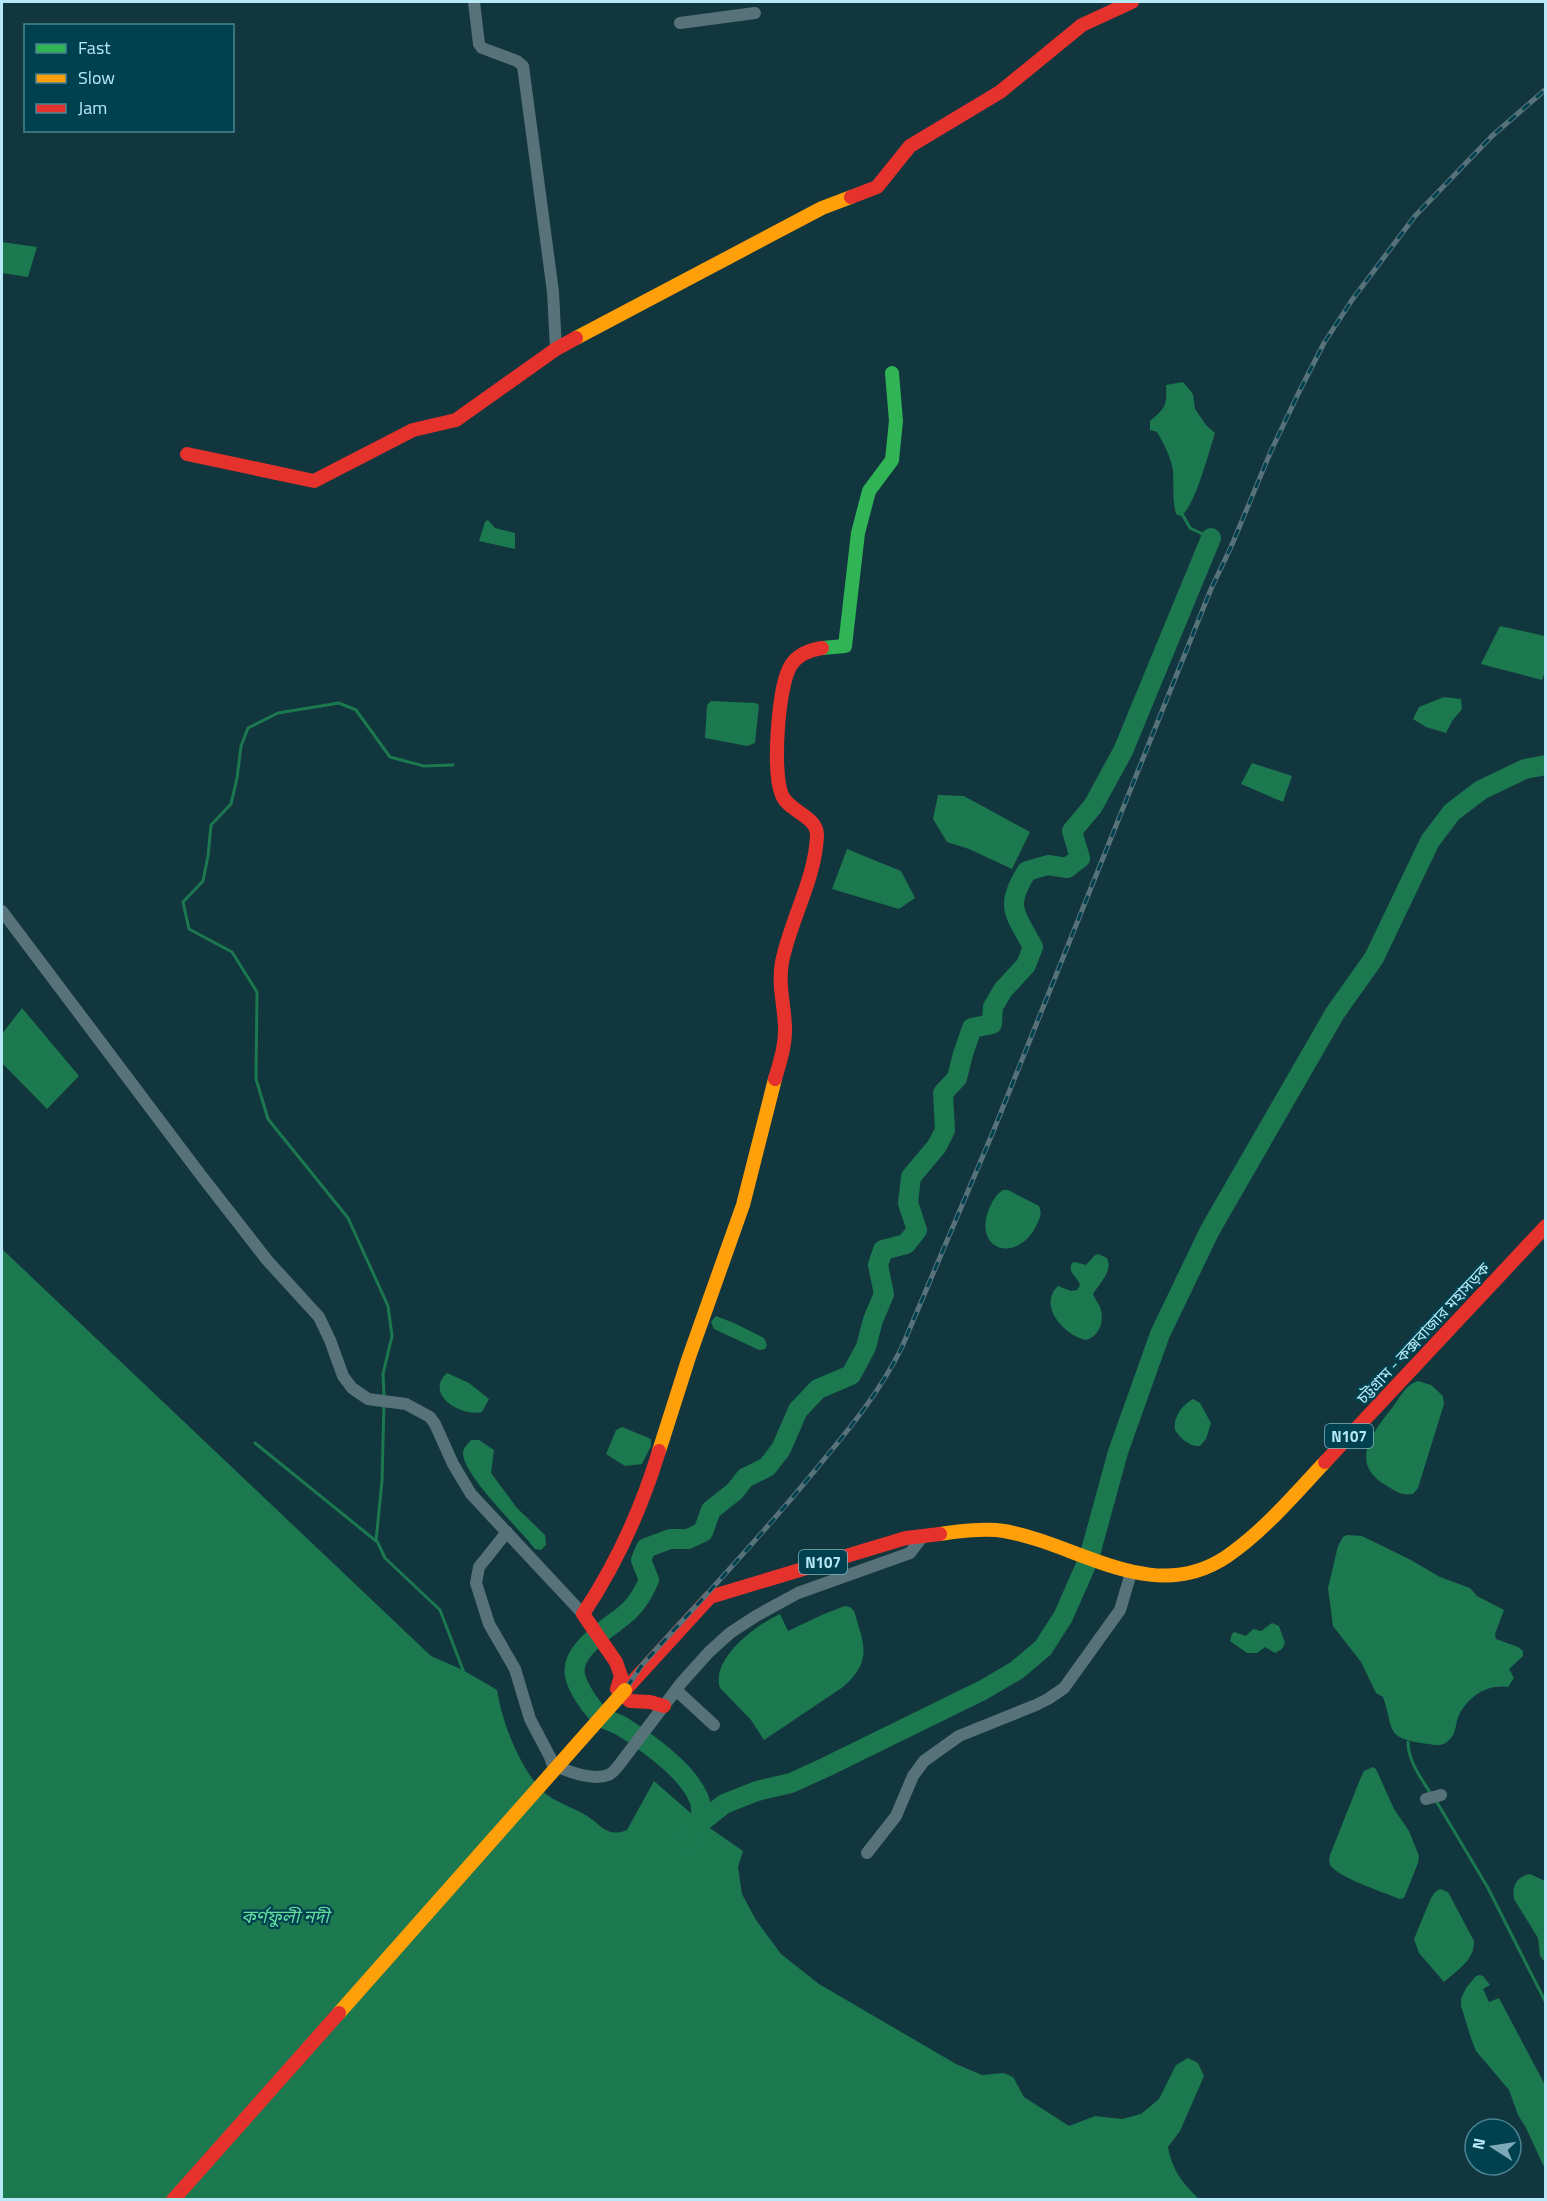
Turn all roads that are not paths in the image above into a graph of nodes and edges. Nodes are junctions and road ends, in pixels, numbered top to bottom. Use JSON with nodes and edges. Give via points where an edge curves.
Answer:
{"nodes":[{"id":1,"x":474,"y":2,"type":"edge"},
{"id":2,"x":1132,"y":2,"type":"edge"},
{"id":3,"x":755,"y":13,"type":"dead end"},
{"id":4,"x":680,"y":23,"type":"dead end"},
{"id":5,"x":556,"y":349,"type":"junction"},
{"id":6,"x":892,"y":373,"type":"dead end"},
{"id":7,"x":187,"y":454,"type":"dead end"},
{"id":8,"x":2,"y":911,"type":"edge"},
{"id":9,"x":1545,"y":1226,"type":"edge"},
{"id":10,"x":507,"y":1533,"type":"junction"},
{"id":11,"x":924,"y":1534,"type":"junction"},
{"id":12,"x":1131,"y":1573,"type":"junction"},
{"id":13,"x":583,"y":1614,"type":"junction"},
{"id":14,"x":676,"y":1690,"type":"junction"},
{"id":15,"x":664,"y":1706,"type":"junction"},
{"id":16,"x":714,"y":1725,"type":"dead end"},
{"id":17,"x":1442,"y":1795,"type":"dead end"},
{"id":18,"x":1426,"y":1799,"type":"dead end"},
{"id":19,"x":867,"y":1853,"type":"dead end"},
{"id":20,"x":173,"y":2199,"type":"edge"}],
"edges":[{"from":1,"to":5,"type":"street","via":[[482,48],[523,66],[553,292]]},
{"from":2,"to":5,"type":"main road","via":[[1082,25],[1000,92],[910,146],[877,187],[822,208]]},
{"from":3,"to":4,"type":"street"},
{"from":5,"to":7,"type":"main road","via":[[456,420],[413,430],[314,481]]},
{"from":6,"to":13,"type":"main road","via":[[896,421],[892,460],[868,491],[858,533],[844,646],[806,651],[792,663],[787,675],[779,740],[779,789],[788,805],[814,823],[817,836],[782,960],[779,988],[786,1033],[753,1170],[634,1518],[617,1560]]},
{"from":8,"to":10,"type":"street","via":[[213,1191],[267,1260],[319,1317],[343,1376],[352,1388],[368,1399],[406,1404],[430,1417],[463,1481]]},
{"from":9,"to":12,"type":"main road","name":"চট্টগ্রাম - কক্সবাজার মহাসড়ক","number":"N107","via":[[1281,1509],[1243,1544],[1197,1571],[1164,1576]]},
{"from":10,"to":13,"type":"street"},
{"from":10,"to":15,"type":"street","via":[[479,1567],[476,1583],[484,1612],[515,1669],[530,1719],[552,1763],[599,1776],[614,1771]]},
{"from":11,"to":12,"type":"main road","name":"চট্টগ্রাম - কক্সবাজার মহাসড়ক","number":"N107","via":[[989,1530],[1018,1534]]},
{"from":11,"to":14,"type":"street","via":[[910,1553],[822,1583],[756,1616],[721,1640]]},
{"from":11,"to":20,"type":"main road","number":"N107","bridge":true,"via":[[710,1597]]},
{"from":12,"to":19,"type":"street","via":[[1120,1611],[1064,1688],[1048,1700],[959,1736],[924,1761],[896,1816]]},
{"from":13,"to":15,"type":"main road","via":[[620,1670],[622,1677],[616,1689],[623,1697],[633,1703],[650,1701]]},
{"from":14,"to":15,"type":"street"},
{"from":14,"to":16,"type":"street"},
{"from":17,"to":18,"type":"street"}]}
